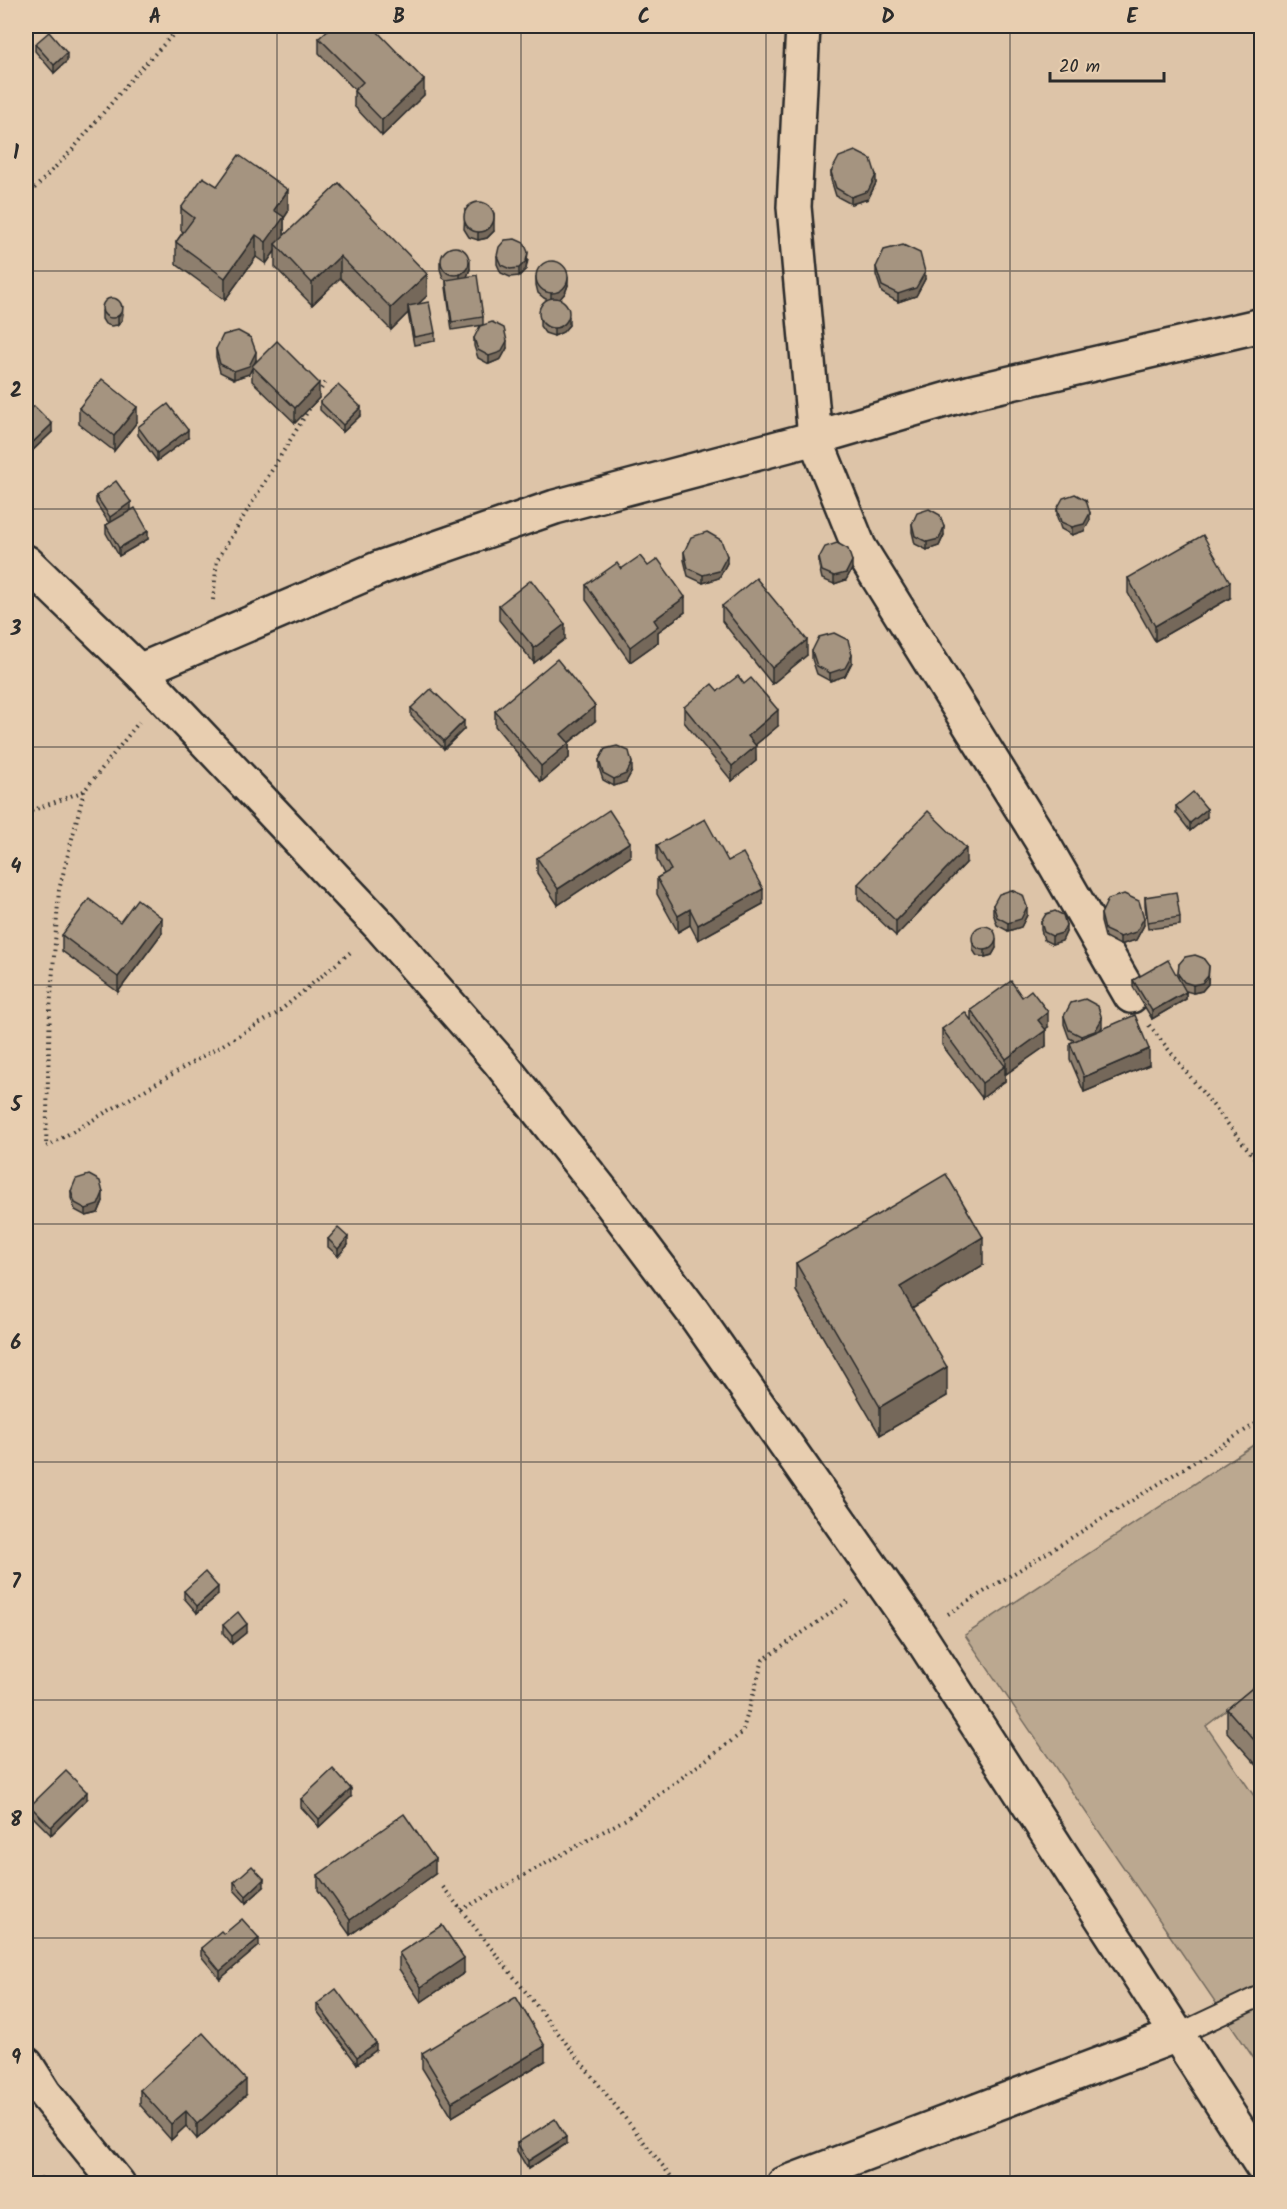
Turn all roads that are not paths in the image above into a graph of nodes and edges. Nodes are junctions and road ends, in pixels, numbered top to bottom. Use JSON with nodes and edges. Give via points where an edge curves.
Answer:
{"nodes":[{"id":1,"x":803,"y":26,"type":"edge"},
{"id":2,"x":1262,"y":325,"type":"edge"},
{"id":3,"x":816,"y":438,"type":"junction"},
{"id":4,"x":26,"y":562,"type":"edge"},
{"id":5,"x":139,"y":671,"type":"junction"},
{"id":6,"x":1131,"y":996,"type":"road end"},
{"id":7,"x":1262,"y":1995,"type":"edge"},
{"id":8,"x":1177,"y":2035,"type":"junction"},
{"id":9,"x":26,"y":2064,"type":"edge"},
{"id":10,"x":1262,"y":2166,"type":"edge"},
{"id":11,"x":118,"y":2184,"type":"edge"},
{"id":12,"x":784,"y":2184,"type":"edge"}],
"edges":[{"from":1,"to":3,"type":"street","via":[[794,207]]},
{"from":2,"to":3,"type":"street","via":[[972,392]]},
{"from":3,"to":5,"type":"street","via":[[555,507],[382,567]]},
{"from":3,"to":6,"type":"street","via":[[859,547],[1040,838]]},
{"from":4,"to":5,"type":"street"},
{"from":5,"to":8,"type":"street","via":[[381,927],[498,1060],[601,1190],[693,1312],[881,1577]]},
{"from":7,"to":8,"type":"lane"},
{"from":8,"to":10,"type":"street"},
{"from":8,"to":12,"type":"street"},
{"from":9,"to":11,"type":"street","via":[[45,2094]]}]}
